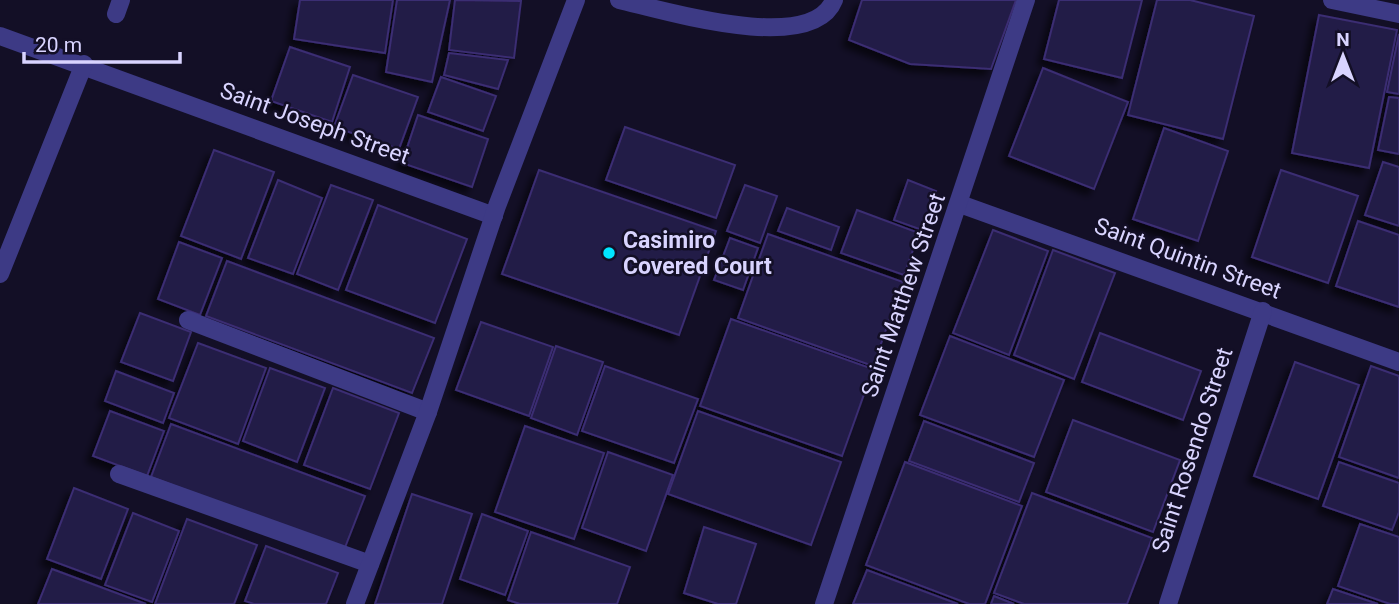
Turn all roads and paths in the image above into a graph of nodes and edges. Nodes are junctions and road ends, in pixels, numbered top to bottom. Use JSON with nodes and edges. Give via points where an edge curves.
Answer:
{"nodes":[{"id":1,"x":576,"y":0,"type":"edge"},
{"id":2,"x":619,"y":0,"type":"edge"},
{"id":3,"x":834,"y":0,"type":"edge"},
{"id":4,"x":1026,"y":0,"type":"edge"},
{"id":5,"x":1332,"y":0,"type":"edge"},
{"id":6,"x":1389,"y":8,"type":"edge"},
{"id":7,"x":0,"y":36,"type":"edge"},
{"id":8,"x":84,"y":64,"type":"junction"},
{"id":9,"x":960,"y":204,"type":"junction"},
{"id":10,"x":494,"y":216,"type":"junction"},
{"id":11,"x":0,"y":274,"type":"edge"},
{"id":12,"x":1263,"y":311,"type":"junction"},
{"id":13,"x":188,"y":320,"type":"dead end"},
{"id":14,"x":1399,"y":362,"type":"edge"},
{"id":15,"x":428,"y":412,"type":"junction"},
{"id":16,"x":119,"y":474,"type":"dead end"},
{"id":17,"x":370,"y":564,"type":"junction"},
{"id":18,"x":355,"y":604,"type":"edge"},
{"id":19,"x":824,"y":604,"type":"edge"},
{"id":20,"x":1168,"y":604,"type":"edge"}],
"edges":[{"from":1,"to":10,"type":"street"},
{"from":2,"to":3,"type":"street","via":[[756,27],[792,28],[814,20]]},
{"from":4,"to":9,"type":"street","name":"Saint Matthew Street"},
{"from":5,"to":6,"type":"street"},
{"from":7,"to":8,"type":"street","name":"Saint Joseph Street"},
{"from":8,"to":10,"type":"street","name":"Saint Joseph Street"},
{"from":8,"to":11,"type":"street"},
{"from":9,"to":12,"type":"street","name":"Saint Quintin Street"},
{"from":9,"to":19,"type":"street","name":"Saint Matthew Street"},
{"from":10,"to":15,"type":"street"},
{"from":12,"to":14,"type":"street","name":"Saint Quintin Street"},
{"from":12,"to":20,"type":"street","name":"Saint Rosendo Street"},
{"from":13,"to":15,"type":"street"},
{"from":15,"to":17,"type":"street"},
{"from":16,"to":17,"type":"street"},
{"from":17,"to":18,"type":"street"}]}
